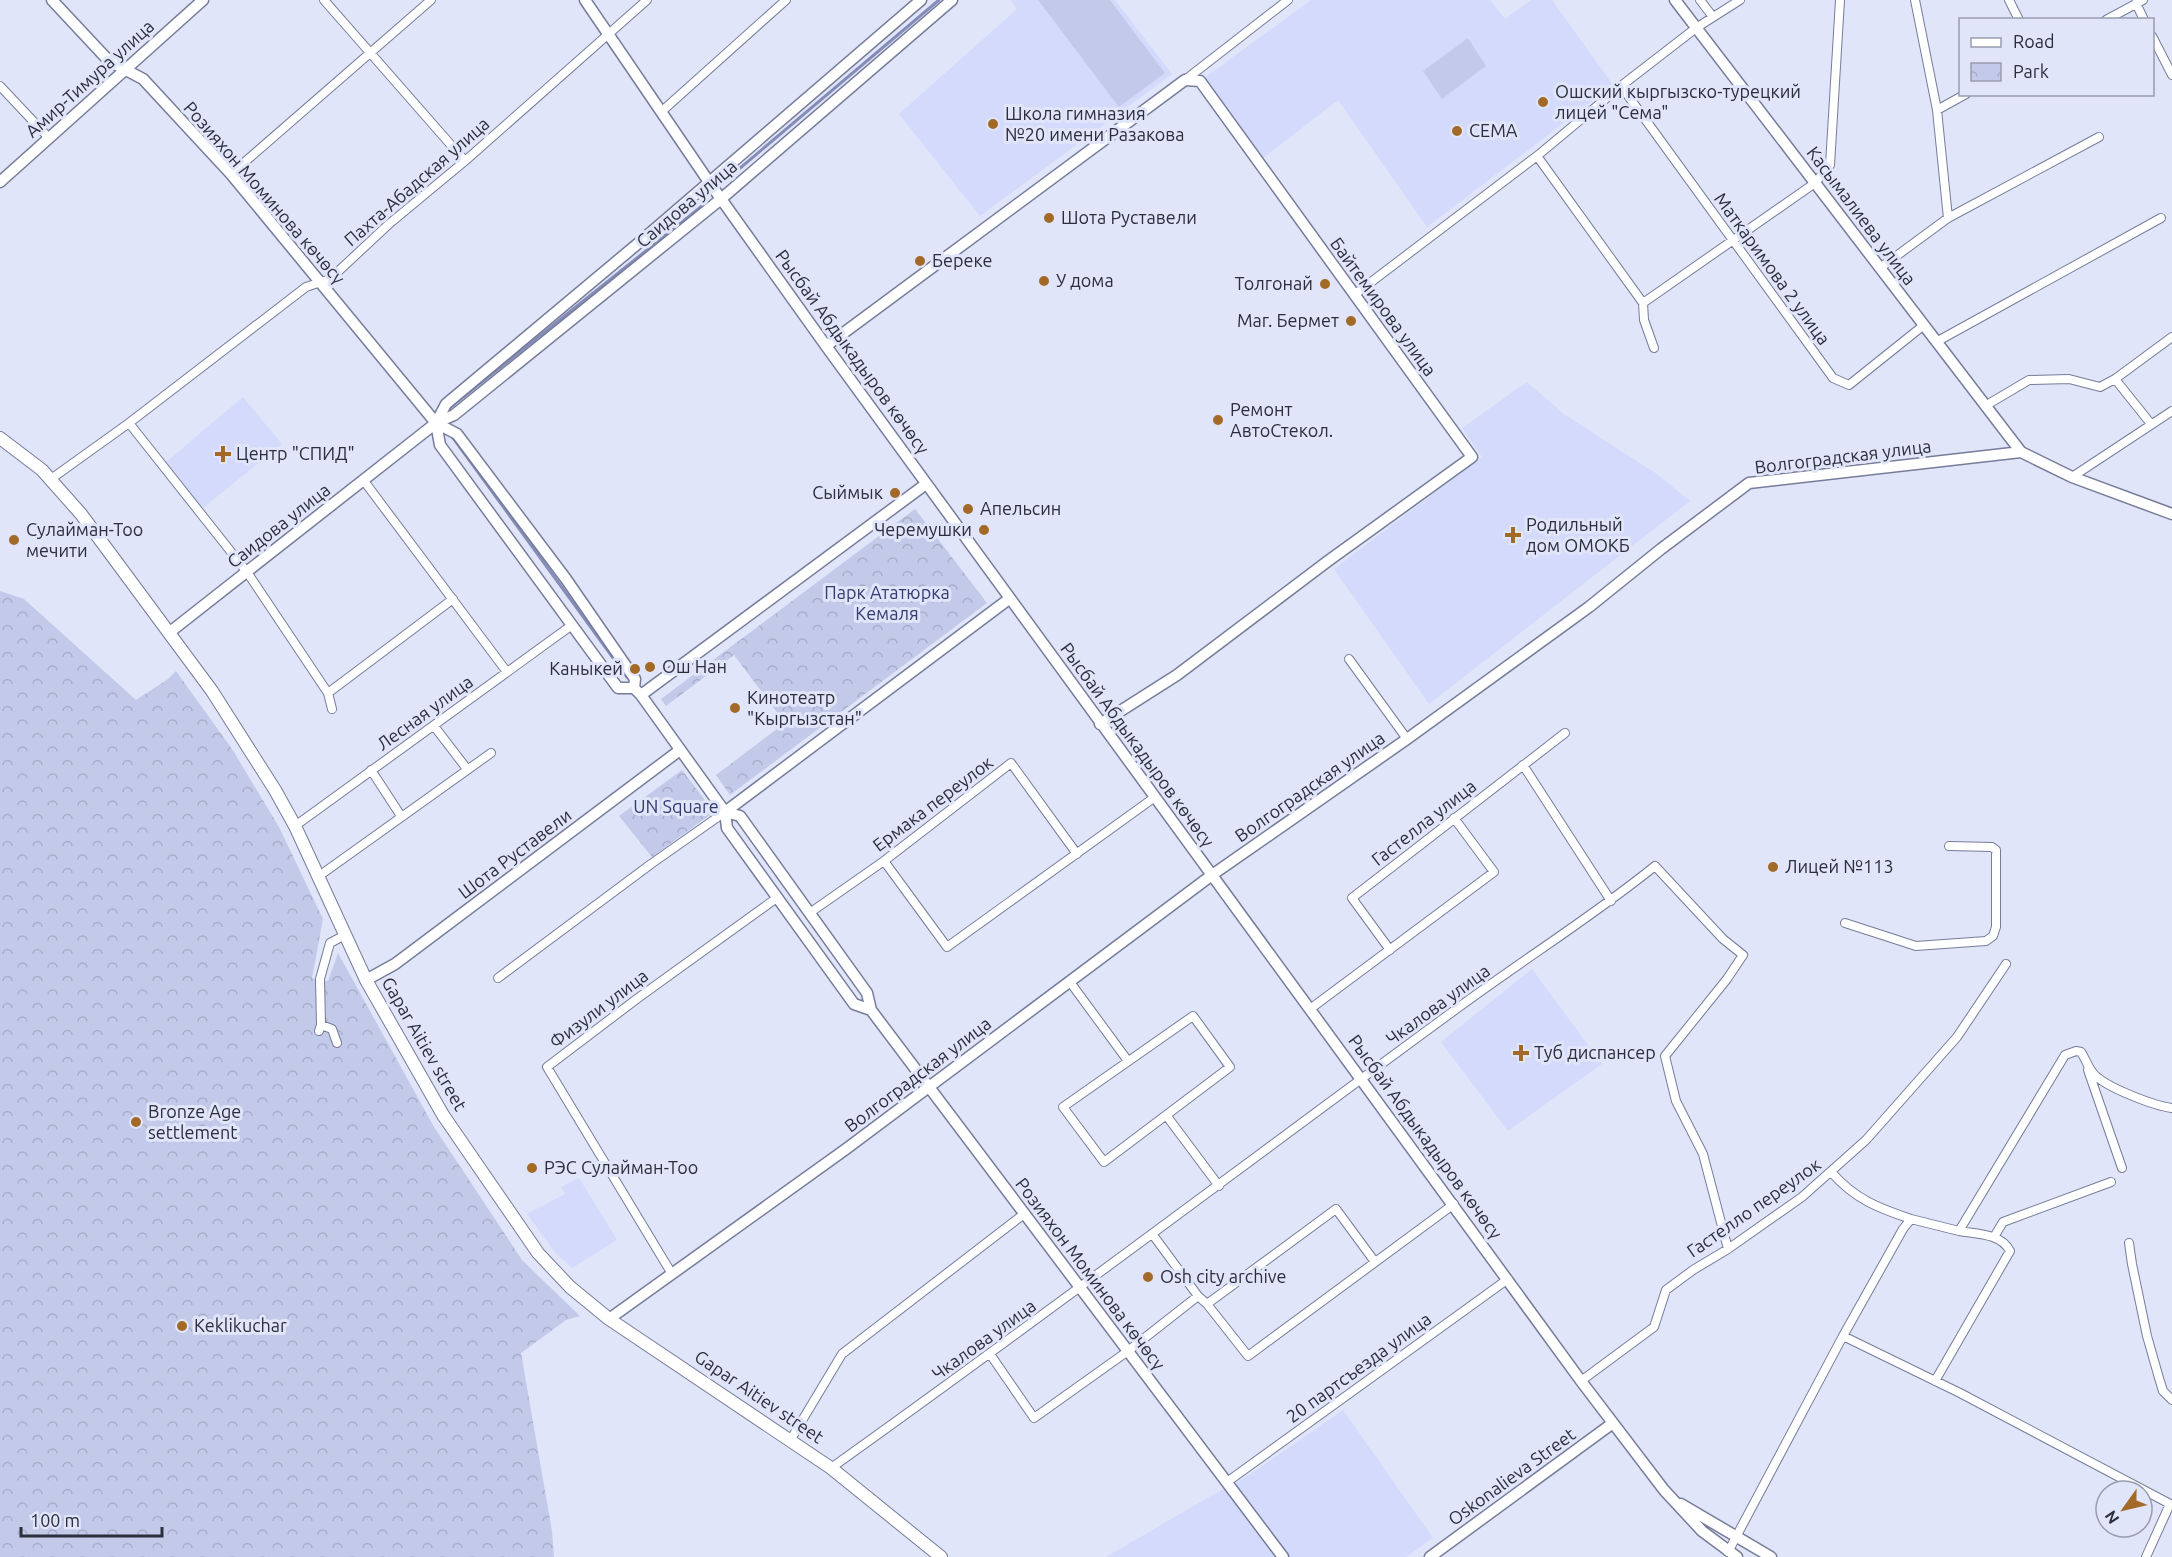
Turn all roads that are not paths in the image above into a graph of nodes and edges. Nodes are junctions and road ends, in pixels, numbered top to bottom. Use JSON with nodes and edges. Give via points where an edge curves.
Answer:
{"nodes":[{"id":1,"x":52,"y":0,"type":"edge"},
{"id":2,"x":324,"y":0,"type":"edge"},
{"id":3,"x":431,"y":0,"type":"edge"},
{"id":4,"x":585,"y":0,"type":"edge"},
{"id":5,"x":647,"y":0,"type":"edge"},
{"id":6,"x":786,"y":0,"type":"edge"},
{"id":7,"x":921,"y":0,"type":"edge"},
{"id":8,"x":952,"y":0,"type":"edge"},
{"id":9,"x":1288,"y":0,"type":"edge"},
{"id":10,"x":1674,"y":0,"type":"edge"},
{"id":11,"x":1701,"y":0,"type":"edge"},
{"id":12,"x":1740,"y":0,"type":"edge"},
{"id":13,"x":1840,"y":0,"type":"edge"},
{"id":14,"x":1915,"y":0,"type":"edge"},
{"id":15,"x":2009,"y":0,"type":"edge"},
{"id":16,"x":198,"y":2,"type":"edge"},
{"id":17,"x":2140,"y":2,"type":"edge"},
{"id":18,"x":1713,"y":17,"type":"junction"},
{"id":19,"x":2018,"y":18,"type":"edge"},
{"id":20,"x":2110,"y":18,"type":"edge"},
{"id":21,"x":2144,"y":18,"type":"edge"},
{"id":22,"x":1696,"y":28,"type":"junction"},
{"id":23,"x":609,"y":34,"type":"junction"},
{"id":24,"x":2154,"y":40,"type":"edge"},
{"id":25,"x":369,"y":53,"type":"junction"},
{"id":26,"x":125,"y":70,"type":"junction"},
{"id":27,"x":2172,"y":75,"type":"edge"},
{"id":28,"x":1185,"y":80,"type":"junction"},
{"id":29,"x":0,"y":86,"type":"edge"},
{"id":30,"x":1621,"y":86,"type":"junction"},
{"id":31,"x":1962,"y":96,"type":"edge"},
{"id":32,"x":1936,"y":110,"type":"junction"},
{"id":33,"x":661,"y":112,"type":"junction"},
{"id":34,"x":2099,"y":137,"type":"dead end"},
{"id":35,"x":49,"y":138,"type":"junction"},
{"id":36,"x":1537,"y":156,"type":"junction"},
{"id":37,"x":465,"y":161,"type":"junction"},
{"id":38,"x":231,"y":174,"type":"junction"},
{"id":39,"x":0,"y":182,"type":"edge"},
{"id":40,"x":709,"y":182,"type":"junction"},
{"id":41,"x":1815,"y":183,"type":"junction"},
{"id":42,"x":721,"y":199,"type":"junction"},
{"id":43,"x":1948,"y":218,"type":"junction"},
{"id":44,"x":2161,"y":218,"type":"dead end"},
{"id":45,"x":1732,"y":242,"type":"junction"},
{"id":46,"x":1880,"y":268,"type":"junction"},
{"id":47,"x":320,"y":282,"type":"junction"},
{"id":48,"x":1354,"y":296,"type":"junction"},
{"id":49,"x":1643,"y":303,"type":"junction"},
{"id":50,"x":1924,"y":325,"type":"junction"},
{"id":51,"x":2172,"y":336,"type":"edge"},
{"id":52,"x":1936,"y":342,"type":"junction"},
{"id":53,"x":826,"y":346,"type":"junction"},
{"id":54,"x":1654,"y":348,"type":"dead end"},
{"id":55,"x":2115,"y":379,"type":"junction"},
{"id":56,"x":1985,"y":406,"type":"junction"},
{"id":57,"x":2172,"y":411,"type":"edge"},
{"id":58,"x":129,"y":423,"type":"junction"},
{"id":59,"x":436,"y":423,"type":"junction"},
{"id":60,"x":2151,"y":424,"type":"junction"},
{"id":61,"x":0,"y":438,"type":"edge"},
{"id":62,"x":2021,"y":452,"type":"junction"},
{"id":63,"x":2072,"y":477,"type":"junction"},
{"id":64,"x":51,"y":479,"type":"junction"},
{"id":65,"x":364,"y":481,"type":"junction"},
{"id":66,"x":926,"y":484,"type":"junction"},
{"id":67,"x":2172,"y":514,"type":"edge"},
{"id":68,"x":247,"y":572,"type":"junction"},
{"id":69,"x":453,"y":599,"type":"junction"},
{"id":70,"x":1009,"y":599,"type":"junction"},
{"id":71,"x":572,"y":625,"type":"junction"},
{"id":72,"x":170,"y":632,"type":"junction"},
{"id":73,"x":1349,"y":659,"type":"dead end"},
{"id":74,"x":507,"y":672,"type":"junction"},
{"id":75,"x":638,"y":692,"type":"junction"},
{"id":76,"x":328,"y":693,"type":"junction"},
{"id":77,"x":332,"y":709,"type":"dead end"},
{"id":78,"x":1100,"y":724,"type":"junction"},
{"id":79,"x":434,"y":726,"type":"junction"},
{"id":80,"x":1565,"y":733,"type":"dead end"},
{"id":81,"x":1407,"y":739,"type":"junction"},
{"id":82,"x":680,"y":750,"type":"junction"},
{"id":83,"x":491,"y":753,"type":"dead end"},
{"id":84,"x":1523,"y":765,"type":"junction"},
{"id":85,"x":466,"y":769,"type":"junction"},
{"id":86,"x":371,"y":770,"type":"junction"},
{"id":87,"x":1155,"y":797,"type":"junction"},
{"id":88,"x":725,"y":812,"type":"junction"},
{"id":89,"x":401,"y":816,"type":"junction"},
{"id":90,"x":1454,"y":818,"type":"junction"},
{"id":91,"x":295,"y":826,"type":"junction"},
{"id":92,"x":1949,"y":846,"type":"dead end"},
{"id":93,"x":1077,"y":854,"type":"junction"},
{"id":94,"x":884,"y":861,"type":"junction"},
{"id":95,"x":1212,"y":875,"type":"junction"},
{"id":96,"x":319,"y":876,"type":"junction"},
{"id":97,"x":778,"y":897,"type":"junction"},
{"id":98,"x":1611,"y":901,"type":"junction"},
{"id":99,"x":811,"y":912,"type":"junction"},
{"id":100,"x":1845,"y":923,"type":"dead end"},
{"id":101,"x":345,"y":935,"type":"junction"},
{"id":102,"x":1389,"y":950,"type":"junction"},
{"id":103,"x":2006,"y":964,"type":"dead end"},
{"id":104,"x":498,"y":978,"type":"dead end"},
{"id":105,"x":366,"y":980,"type":"junction"},
{"id":106,"x":1070,"y":982,"type":"junction"},
{"id":107,"x":1310,"y":1009,"type":"junction"},
{"id":108,"x":871,"y":1010,"type":"junction"},
{"id":109,"x":337,"y":1043,"type":"dead end"},
{"id":110,"x":2081,"y":1052,"type":"junction"},
{"id":111,"x":1128,"y":1061,"type":"junction"},
{"id":112,"x":1362,"y":1080,"type":"junction"},
{"id":113,"x":929,"y":1086,"type":"junction"},
{"id":114,"x":2172,"y":1108,"type":"edge"},
{"id":115,"x":1166,"y":1115,"type":"junction"},
{"id":116,"x":2122,"y":1168,"type":"dead end"},
{"id":117,"x":1832,"y":1173,"type":"junction"},
{"id":118,"x":2111,"y":1182,"type":"dead end"},
{"id":119,"x":1219,"y":1186,"type":"junction"},
{"id":120,"x":1454,"y":1204,"type":"junction"},
{"id":121,"x":1024,"y":1214,"type":"junction"},
{"id":122,"x":1911,"y":1218,"type":"junction"},
{"id":123,"x":1959,"y":1231,"type":"junction"},
{"id":124,"x":1153,"y":1235,"type":"junction"},
{"id":125,"x":1994,"y":1237,"type":"junction"},
{"id":126,"x":2129,"y":1243,"type":"dead end"},
{"id":127,"x":1728,"y":1250,"type":"junction"},
{"id":128,"x":1376,"y":1262,"type":"junction"},
{"id":129,"x":672,"y":1274,"type":"junction"},
{"id":130,"x":1508,"y":1279,"type":"junction"},
{"id":131,"x":1080,"y":1289,"type":"junction"},
{"id":132,"x":1198,"y":1296,"type":"junction"},
{"id":133,"x":1207,"y":1304,"type":"junction"},
{"id":134,"x":609,"y":1319,"type":"junction"},
{"id":135,"x":1843,"y":1336,"type":"junction"},
{"id":136,"x":1128,"y":1351,"type":"junction"},
{"id":137,"x":990,"y":1354,"type":"junction"},
{"id":138,"x":1581,"y":1381,"type":"junction"},
{"id":139,"x":1935,"y":1381,"type":"junction"},
{"id":140,"x":2172,"y":1400,"type":"edge"},
{"id":141,"x":1613,"y":1424,"type":"junction"},
{"id":142,"x":791,"y":1439,"type":"junction"},
{"id":143,"x":831,"y":1468,"type":"junction"},
{"id":144,"x":1227,"y":1482,"type":"junction"},
{"id":145,"x":1676,"y":1501,"type":"junction"},
{"id":146,"x":2171,"y":1505,"type":"edge"},
{"id":147,"x":1737,"y":1537,"type":"junction"},
{"id":148,"x":1733,"y":1554,"type":"edge"},
{"id":149,"x":941,"y":1557,"type":"edge"},
{"id":150,"x":1283,"y":1557,"type":"edge"},
{"id":151,"x":1430,"y":1557,"type":"edge"},
{"id":152,"x":1771,"y":1557,"type":"edge"},
{"id":153,"x":2146,"y":1557,"type":"edge"}],
"edges":[{"from":1,"to":26,"type":"street","name":"Розияхон Моминова көчөсү","via":[[110,61]]},
{"from":2,"to":25,"type":"street"},
{"from":3,"to":25,"type":"street"},
{"from":4,"to":23,"type":"street","name":"Рысбай Абдыкадыров көчөсү"},
{"from":5,"to":23,"type":"street","name":"Пахта-Абадская улица"},
{"from":6,"to":33,"type":"street"},
{"from":7,"to":40,"type":"street","name":"Саидова улица"},
{"from":8,"to":42,"type":"street","name":"Саидова улица"},
{"from":9,"to":28,"type":"street"},
{"from":10,"to":22,"type":"street","name":"Касымалиева улица"},
{"from":11,"to":18,"type":"street"},
{"from":12,"to":18,"type":"street"},
{"from":13,"to":41,"type":"street","via":[[1830,165]]},
{"from":14,"to":32,"type":"street"},
{"from":15,"to":19,"type":"street"},
{"from":16,"to":26,"type":"street","name":"Амир-Тимура улица"},
{"from":17,"to":20,"type":"street"},
{"from":17,"to":21,"type":"street"},
{"from":18,"to":22,"type":"street"},
{"from":22,"to":30,"type":"street"},
{"from":22,"to":41,"type":"street","name":"Касымалиева улица"},
{"from":23,"to":33,"type":"street","name":"Рысбай Абдыкадыров көчөсү"},
{"from":23,"to":37,"type":"street","name":"Пахта-Абадская улица"},
{"from":24,"to":27,"type":"street"},
{"from":25,"to":37,"type":"street"},
{"from":25,"to":38,"type":"street"},
{"from":26,"to":35,"type":"street","name":"Амир-Тимура улица"},
{"from":26,"to":38,"type":"street","name":"Розияхон Моминова көчөсү","via":[[143,79]]},
{"from":28,"to":48,"type":"street","name":"Байтемирова улица","via":[[1200,81]]},
{"from":28,"to":53,"type":"street"},
{"from":29,"to":35,"type":"street"},
{"from":30,"to":36,"type":"street"},
{"from":30,"to":45,"type":"street","name":"Маткаримова 2 улица"},
{"from":31,"to":32,"type":"street"},
{"from":32,"to":43,"type":"street"},
{"from":33,"to":40,"type":"street","name":"Рысбай Абдыкадыров көчөсү"},
{"from":34,"to":43,"type":"street"},
{"from":35,"to":39,"type":"street","name":"Амир-Тимура улица"},
{"from":36,"to":48,"type":"street"},
{"from":36,"to":49,"type":"street"},
{"from":37,"to":47,"type":"street","name":"Пахта-Абадская улица","via":[[330,279]]},
{"from":38,"to":47,"type":"street","name":"Розияхон Моминова көчөсү"},
{"from":40,"to":42,"type":"street","name":"Рысбай Абдыкадыров көчөсү"},
{"from":40,"to":59,"type":"street","name":"Саидова улица","via":[[446,404]]},
{"from":41,"to":45,"type":"street"},
{"from":41,"to":46,"type":"street","name":"Касымалиева улица"},
{"from":42,"to":53,"type":"street","name":"Рысбай Абдыкадыров көчөсү"},
{"from":42,"to":59,"type":"street","name":"Саидова улица","via":[[454,415]]},
{"from":43,"to":46,"type":"street"},
{"from":44,"to":52,"type":"street"},
{"from":45,"to":49,"type":"street"},
{"from":45,"to":50,"type":"street","name":"Маткаримова 2 улица","via":[[1833,378],[1842,383],[1849,385]]},
{"from":46,"to":50,"type":"street","name":"Касымалиева улица"},
{"from":47,"to":58,"type":"street","name":"Пахта-Абадская улица","via":[[306,287]]},
{"from":47,"to":59,"type":"street","name":"Розияхон Моминова көчөсү"},
{"from":48,"to":78,"type":"street","name":"Байтемирова улица","via":[[1472,457],[1177,675]]},
{"from":49,"to":54,"type":"street","via":[[1644,320]]},
{"from":50,"to":52,"type":"street","name":"Касымалиева улица"},
{"from":51,"to":55,"type":"street"},
{"from":52,"to":56,"type":"street","name":"Касымалиева улица"},
{"from":53,"to":66,"type":"street","name":"Рысбай Абдыкадыров көчөсү"},
{"from":55,"to":56,"type":"street","via":[[2100,387],[2068,379],[2029,380]]},
{"from":55,"to":60,"type":"street"},
{"from":56,"to":62,"type":"street","name":"Касымалиева улица"},
{"from":57,"to":60,"type":"street"},
{"from":58,"to":64,"type":"street","name":"Пахта-Абадская улица"},
{"from":58,"to":68,"type":"street"},
{"from":59,"to":65,"type":"street","name":"Саидова улица"},
{"from":59,"to":71,"type":"street","name":"Розияхон Моминова көчөсү","via":[[440,446]]},
{"from":59,"to":75,"type":"street","name":"Розияхон Моминова көчөсү","via":[[457,434],[560,570],[635,679]]},
{"from":60,"to":63,"type":"street"},
{"from":61,"to":64,"type":"main road","name":"Gapar Aitiev street"},
{"from":62,"to":63,"type":"street"},
{"from":62,"to":81,"type":"street","name":"Волгоградская улица","via":[[1749,483],[1589,607]]},
{"from":63,"to":67,"type":"street"},
{"from":64,"to":72,"type":"main road","name":"Gapar Aitiev street"},
{"from":65,"to":68,"type":"street","name":"Саидова улица"},
{"from":65,"to":69,"type":"street"},
{"from":66,"to":70,"type":"street","name":"Рысбай Абдыкадыров көчөсү"},
{"from":66,"to":75,"type":"street"},
{"from":68,"to":72,"type":"street","name":"Саидова улица"},
{"from":68,"to":76,"type":"street"},
{"from":69,"to":74,"type":"street"},
{"from":69,"to":76,"type":"street"},
{"from":70,"to":78,"type":"street","name":"Рысбай Абдыкадыров көчөсү"},
{"from":70,"to":88,"type":"street"},
{"from":71,"to":74,"type":"street","name":"Лесная улица"},
{"from":71,"to":75,"type":"street","name":"Розияхон Моминова көчөсү","via":[[618,688]]},
{"from":72,"to":91,"type":"main road","name":"Gapar Aitiev street","via":[[212,691]]},
{"from":73,"to":81,"type":"street"},
{"from":74,"to":79,"type":"street","name":"Лесная улица"},
{"from":75,"to":82,"type":"street","name":"Розияхон Моминова көчөсү"},
{"from":76,"to":77,"type":"street"},
{"from":78,"to":87,"type":"street","name":"Рысбай Абдыкадыров көчөсү"},
{"from":79,"to":85,"type":"street"},
{"from":79,"to":86,"type":"street","name":"Лесная улица"},
{"from":80,"to":84,"type":"street","name":"Гастелла улица"},
{"from":81,"to":95,"type":"street","name":"Волгоградская улица"},
{"from":82,"to":88,"type":"street","name":"Розияхон Моминова көчөсү"},
{"from":82,"to":105,"type":"street","name":"Шота Руставели","via":[[395,964]]},
{"from":83,"to":85,"type":"street"},
{"from":84,"to":90,"type":"street","name":"Гастелла улица"},
{"from":84,"to":98,"type":"street"},
{"from":85,"to":89,"type":"street"},
{"from":86,"to":89,"type":"street"},
{"from":86,"to":91,"type":"street","name":"Лесная улица"},
{"from":87,"to":93,"type":"street"},
{"from":87,"to":95,"type":"street","name":"Рысбай Абдыкадыров көчөсү"},
{"from":88,"to":97,"type":"street","name":"Розияхон Моминова көчөсү","via":[[727,828]]},
{"from":88,"to":99,"type":"street","name":"Розияхон Моминова көчөсү","via":[[740,816]]},
{"from":88,"to":104,"type":"street"},
{"from":89,"to":96,"type":"street"},
{"from":90,"to":102,"type":"street","name":"Гастелла улица","via":[[1352,898]]},
{"from":90,"to":102,"type":"street","via":[[1494,872]]},
{"from":91,"to":96,"type":"main road","name":"Gapar Aitiev street"},
{"from":92,"to":100,"type":"street","via":[[1996,850],[1993,936],[1986,941],[1916,946]]},
{"from":93,"to":94,"type":"street","via":[[947,947]]},
{"from":93,"to":94,"type":"street","name":"Ермака переулок","via":[[1011,763]]},
{"from":94,"to":99,"type":"street","name":"Ермака переулок"},
{"from":95,"to":106,"type":"street","name":"Волгоградская улица"},
{"from":95,"to":107,"type":"street","name":"Рысбай Абдыкадыров көчөсү"},
{"from":96,"to":101,"type":"main road","name":"Gapar Aitiev street"},
{"from":97,"to":108,"type":"street","name":"Розияхон Моминова көчөсү","via":[[854,1004]]},
{"from":97,"to":129,"type":"street","name":"Физули улица","via":[[547,1067]]},
{"from":98,"to":112,"type":"street","name":"Чкалова улица"},
{"from":98,"to":127,"type":"street","name":"Чкалова улица","via":[[1654,866],[1743,955],[1665,1056],[1676,1101],[1703,1154]]},
{"from":99,"to":108,"type":"street","name":"Розияхон Моминова көчөсү","via":[[867,993]]},
{"from":101,"to":105,"type":"main road","name":"Gapar Aitiev street"},
{"from":101,"to":109,"type":"street","via":[[330,943],[320,980],[320,1028],[332,1029]]},
{"from":102,"to":107,"type":"street"},
{"from":103,"to":117,"type":"street","name":"Гастелло переулок","via":[[1957,1037]]},
{"from":105,"to":134,"type":"main road","name":"Gapar Aitiev street","via":[[443,1115],[518,1226],[553,1271]]},
{"from":106,"to":111,"type":"street"},
{"from":106,"to":113,"type":"street","name":"Волгоградская улица"},
{"from":107,"to":112,"type":"street","name":"Рысбай Абдыкадыров көчөсү"},
{"from":108,"to":113,"type":"street","name":"Розияхон Моминова көчөсү"},
{"from":110,"to":114,"type":"street","via":[[2102,1080],[2136,1098]]},
{"from":110,"to":116,"type":"street"},
{"from":110,"to":123,"type":"street","via":[[2065,1055]]},
{"from":111,"to":115,"type":"street","via":[[1193,1016],[1230,1067]]},
{"from":111,"to":115,"type":"street","via":[[1062,1107],[1104,1162]]},
{"from":112,"to":119,"type":"street","name":"Чкалова улица"},
{"from":112,"to":120,"type":"street","name":"Рысбай Абдыкадыров көчөсү"},
{"from":113,"to":121,"type":"street","name":"Розияхон Моминова көчөсү"},
{"from":113,"to":129,"type":"street","name":"Волгоградская улица"},
{"from":115,"to":119,"type":"street"},
{"from":117,"to":122,"type":"street","via":[[1865,1201]]},
{"from":117,"to":127,"type":"street","name":"Гастелло переулок"},
{"from":118,"to":125,"type":"street","via":[[2003,1222]]},
{"from":119,"to":124,"type":"street","name":"Чкалова улица"},
{"from":120,"to":128,"type":"street"},
{"from":120,"to":130,"type":"street","name":"Рысбай Абдыкадыров көчөсү"},
{"from":121,"to":131,"type":"street","name":"Розияхон Моминова көчөсү"},
{"from":121,"to":142,"type":"street","via":[[842,1354]]},
{"from":122,"to":123,"type":"street"},
{"from":122,"to":135,"type":"street"},
{"from":123,"to":125,"type":"street"},
{"from":124,"to":131,"type":"street","name":"Чкалова улица"},
{"from":124,"to":132,"type":"street"},
{"from":125,"to":139,"type":"street","via":[[2010,1251]]},
{"from":126,"to":140,"type":"street","via":[[2159,1378],[2163,1391]]},
{"from":127,"to":138,"type":"street","name":"Гастелло переулок","via":[[1666,1290],[1654,1327]]},
{"from":128,"to":133,"type":"street","via":[[1248,1356]]},
{"from":128,"to":133,"type":"street","via":[[1336,1209]]},
{"from":129,"to":134,"type":"street","name":"Волгоградская улица"},
{"from":130,"to":138,"type":"street","name":"Рысбай Абдыкадыров көчөсү"},
{"from":130,"to":144,"type":"street","name":"20 партсъезда улица"},
{"from":131,"to":136,"type":"street","name":"Розияхон Моминова көчөсү"},
{"from":131,"to":137,"type":"street","name":"Чкалова улица"},
{"from":132,"to":133,"type":"street"},
{"from":132,"to":136,"type":"street"},
{"from":134,"to":142,"type":"main road","name":"Gapar Aitiev street"},
{"from":135,"to":139,"type":"street"},
{"from":135,"to":147,"type":"street"},
{"from":136,"to":137,"type":"street","via":[[1034,1418]]},
{"from":136,"to":144,"type":"street","name":"Розияхон Моминова көчөсү"},
{"from":137,"to":143,"type":"street","name":"Чкалова улица"},
{"from":138,"to":141,"type":"street","name":"Рысбай Абдыкадыров көчөсү"},
{"from":139,"to":146,"type":"street"},
{"from":141,"to":145,"type":"street","name":"Рысбай Абдыкадыров көчөсү"},
{"from":141,"to":151,"type":"street","name":"Oskonalieva Street"},
{"from":142,"to":143,"type":"main road","name":"Gapar Aitiev street"},
{"from":143,"to":149,"type":"main road","name":"Gapar Aitiev street"},
{"from":144,"to":150,"type":"street","name":"Розияхон Моминова көчөсү"},
{"from":145,"to":147,"type":"street","name":"Рысбай Абдыкадыров көчөсү"},
{"from":145,"to":148,"type":"street","name":"Рысбай Абдыкадыров көчөсү","via":[[1702,1532]]},
{"from":146,"to":153,"type":"street"},
{"from":147,"to":148,"type":"street"},
{"from":147,"to":152,"type":"street","name":"Рысбай Абдыкадыров көчөсү"}]}
